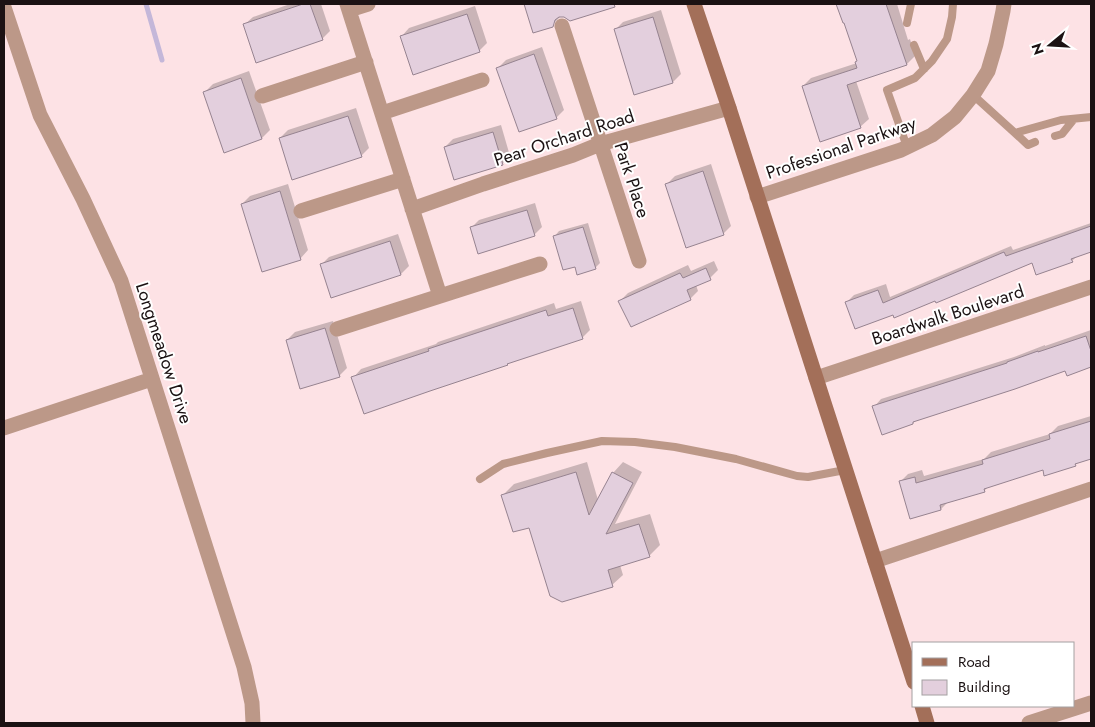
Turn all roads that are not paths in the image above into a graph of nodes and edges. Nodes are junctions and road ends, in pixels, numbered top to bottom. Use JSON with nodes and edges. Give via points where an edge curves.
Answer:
{"nodes":[{"id":1,"x":368,"y":4,"type":"edge"},
{"id":2,"x":694,"y":4,"type":"edge"},
{"id":3,"x":911,"y":4,"type":"edge"},
{"id":4,"x":953,"y":4,"type":"edge"},
{"id":5,"x":1004,"y":4,"type":"edge"},
{"id":6,"x":4,"y":7,"type":"edge"},
{"id":7,"x":348,"y":7,"type":"edge"},
{"id":8,"x":907,"y":23,"type":"dead end"},
{"id":9,"x":562,"y":26,"type":"dead end"},
{"id":10,"x":914,"y":44,"type":"dead end"},
{"id":11,"x":366,"y":62,"type":"junction"},
{"id":12,"x":924,"y":69,"type":"junction"},
{"id":13,"x":482,"y":80,"type":"dead end"},
{"id":14,"x":974,"y":95,"type":"junction"},
{"id":15,"x":262,"y":96,"type":"dead end"},
{"id":16,"x":729,"y":108,"type":"junction"},
{"id":17,"x":382,"y":113,"type":"junction"},
{"id":18,"x":1091,"y":117,"type":"edge"},
{"id":19,"x":1074,"y":119,"type":"junction"},
{"id":20,"x":1015,"y":133,"type":"junction"},
{"id":21,"x":1055,"y":136,"type":"dead end"},
{"id":22,"x":1036,"y":142,"type":"dead end"},
{"id":23,"x":600,"y":144,"type":"junction"},
{"id":24,"x":907,"y":147,"type":"junction"},
{"id":25,"x":402,"y":178,"type":"junction"},
{"id":26,"x":757,"y":197,"type":"junction"},
{"id":27,"x":412,"y":209,"type":"junction"},
{"id":28,"x":301,"y":211,"type":"dead end"},
{"id":29,"x":639,"y":261,"type":"dead end"},
{"id":30,"x":540,"y":264,"type":"dead end"},
{"id":31,"x":1091,"y":287,"type":"edge"},
{"id":32,"x":440,"y":296,"type":"junction"},
{"id":33,"x":338,"y":330,"type":"dead end"},
{"id":34,"x":816,"y":378,"type":"junction"},
{"id":35,"x":152,"y":379,"type":"junction"},
{"id":36,"x":4,"y":428,"type":"edge"},
{"id":37,"x":845,"y":470,"type":"junction"},
{"id":38,"x":480,"y":479,"type":"dead end"},
{"id":39,"x":1091,"y":489,"type":"edge"},
{"id":40,"x":875,"y":561,"type":"junction"},
{"id":41,"x":912,"y":676,"type":"edge"},
{"id":42,"x":1091,"y":703,"type":"edge"},
{"id":43,"x":922,"y":707,"type":"edge"},
{"id":44,"x":253,"y":723,"type":"edge"},
{"id":45,"x":927,"y":723,"type":"edge"},
{"id":46,"x":1029,"y":723,"type":"edge"}],
"edges":[{"from":1,"to":7,"type":"street"},
{"from":2,"to":16,"type":"main road"},
{"from":3,"to":8,"type":"lane"},
{"from":4,"to":12,"type":"lane","via":[[947,39]]},
{"from":5,"to":14,"type":"street","name":"Professional Parkway","via":[[988,71]]},
{"from":6,"to":35,"type":"street","name":"Longmeadow Drive","via":[[40,115],[121,281]]},
{"from":7,"to":11,"type":"street"},
{"from":9,"to":23,"type":"street","name":"Park Place"},
{"from":10,"to":12,"type":"lane"},
{"from":11,"to":15,"type":"street"},
{"from":11,"to":17,"type":"street"},
{"from":12,"to":24,"type":"lane","via":[[915,78],[887,90]]},
{"from":13,"to":17,"type":"street"},
{"from":14,"to":20,"type":"lane"},
{"from":14,"to":24,"type":"street","name":"Professional Parkway","via":[[955,117],[932,135]]},
{"from":16,"to":23,"type":"street","name":"Pear Orchard Road"},
{"from":16,"to":26,"type":"main road"},
{"from":17,"to":25,"type":"street"},
{"from":18,"to":19,"type":"lane"},
{"from":19,"to":20,"type":"lane"},
{"from":19,"to":21,"type":"lane","via":[[1062,134]]},
{"from":20,"to":22,"type":"lane","via":[[1028,145]]},
{"from":23,"to":27,"type":"street","name":"Pear Orchard Road","via":[[573,156]]},
{"from":23,"to":29,"type":"street","name":"Park Place"},
{"from":24,"to":26,"type":"street","name":"Professional Parkway"},
{"from":25,"to":27,"type":"street"},
{"from":25,"to":28,"type":"street"},
{"from":26,"to":34,"type":"main road"},
{"from":27,"to":32,"type":"street"},
{"from":30,"to":32,"type":"street"},
{"from":31,"to":34,"type":"street","name":"Boardwalk Boulevard"},
{"from":32,"to":33,"type":"street"},
{"from":34,"to":37,"type":"main road"},
{"from":35,"to":36,"type":"street"},
{"from":35,"to":44,"type":"street","name":"Longmeadow Drive","via":[[244,667]]},
{"from":37,"to":38,"type":"lane","via":[[808,478],[675,447],[602,441],[504,464]]},
{"from":37,"to":40,"type":"main road"},
{"from":39,"to":40,"type":"street"},
{"from":40,"to":41,"type":"main road"},
{"from":42,"to":46,"type":"street"},
{"from":43,"to":45,"type":"main road"}]}
